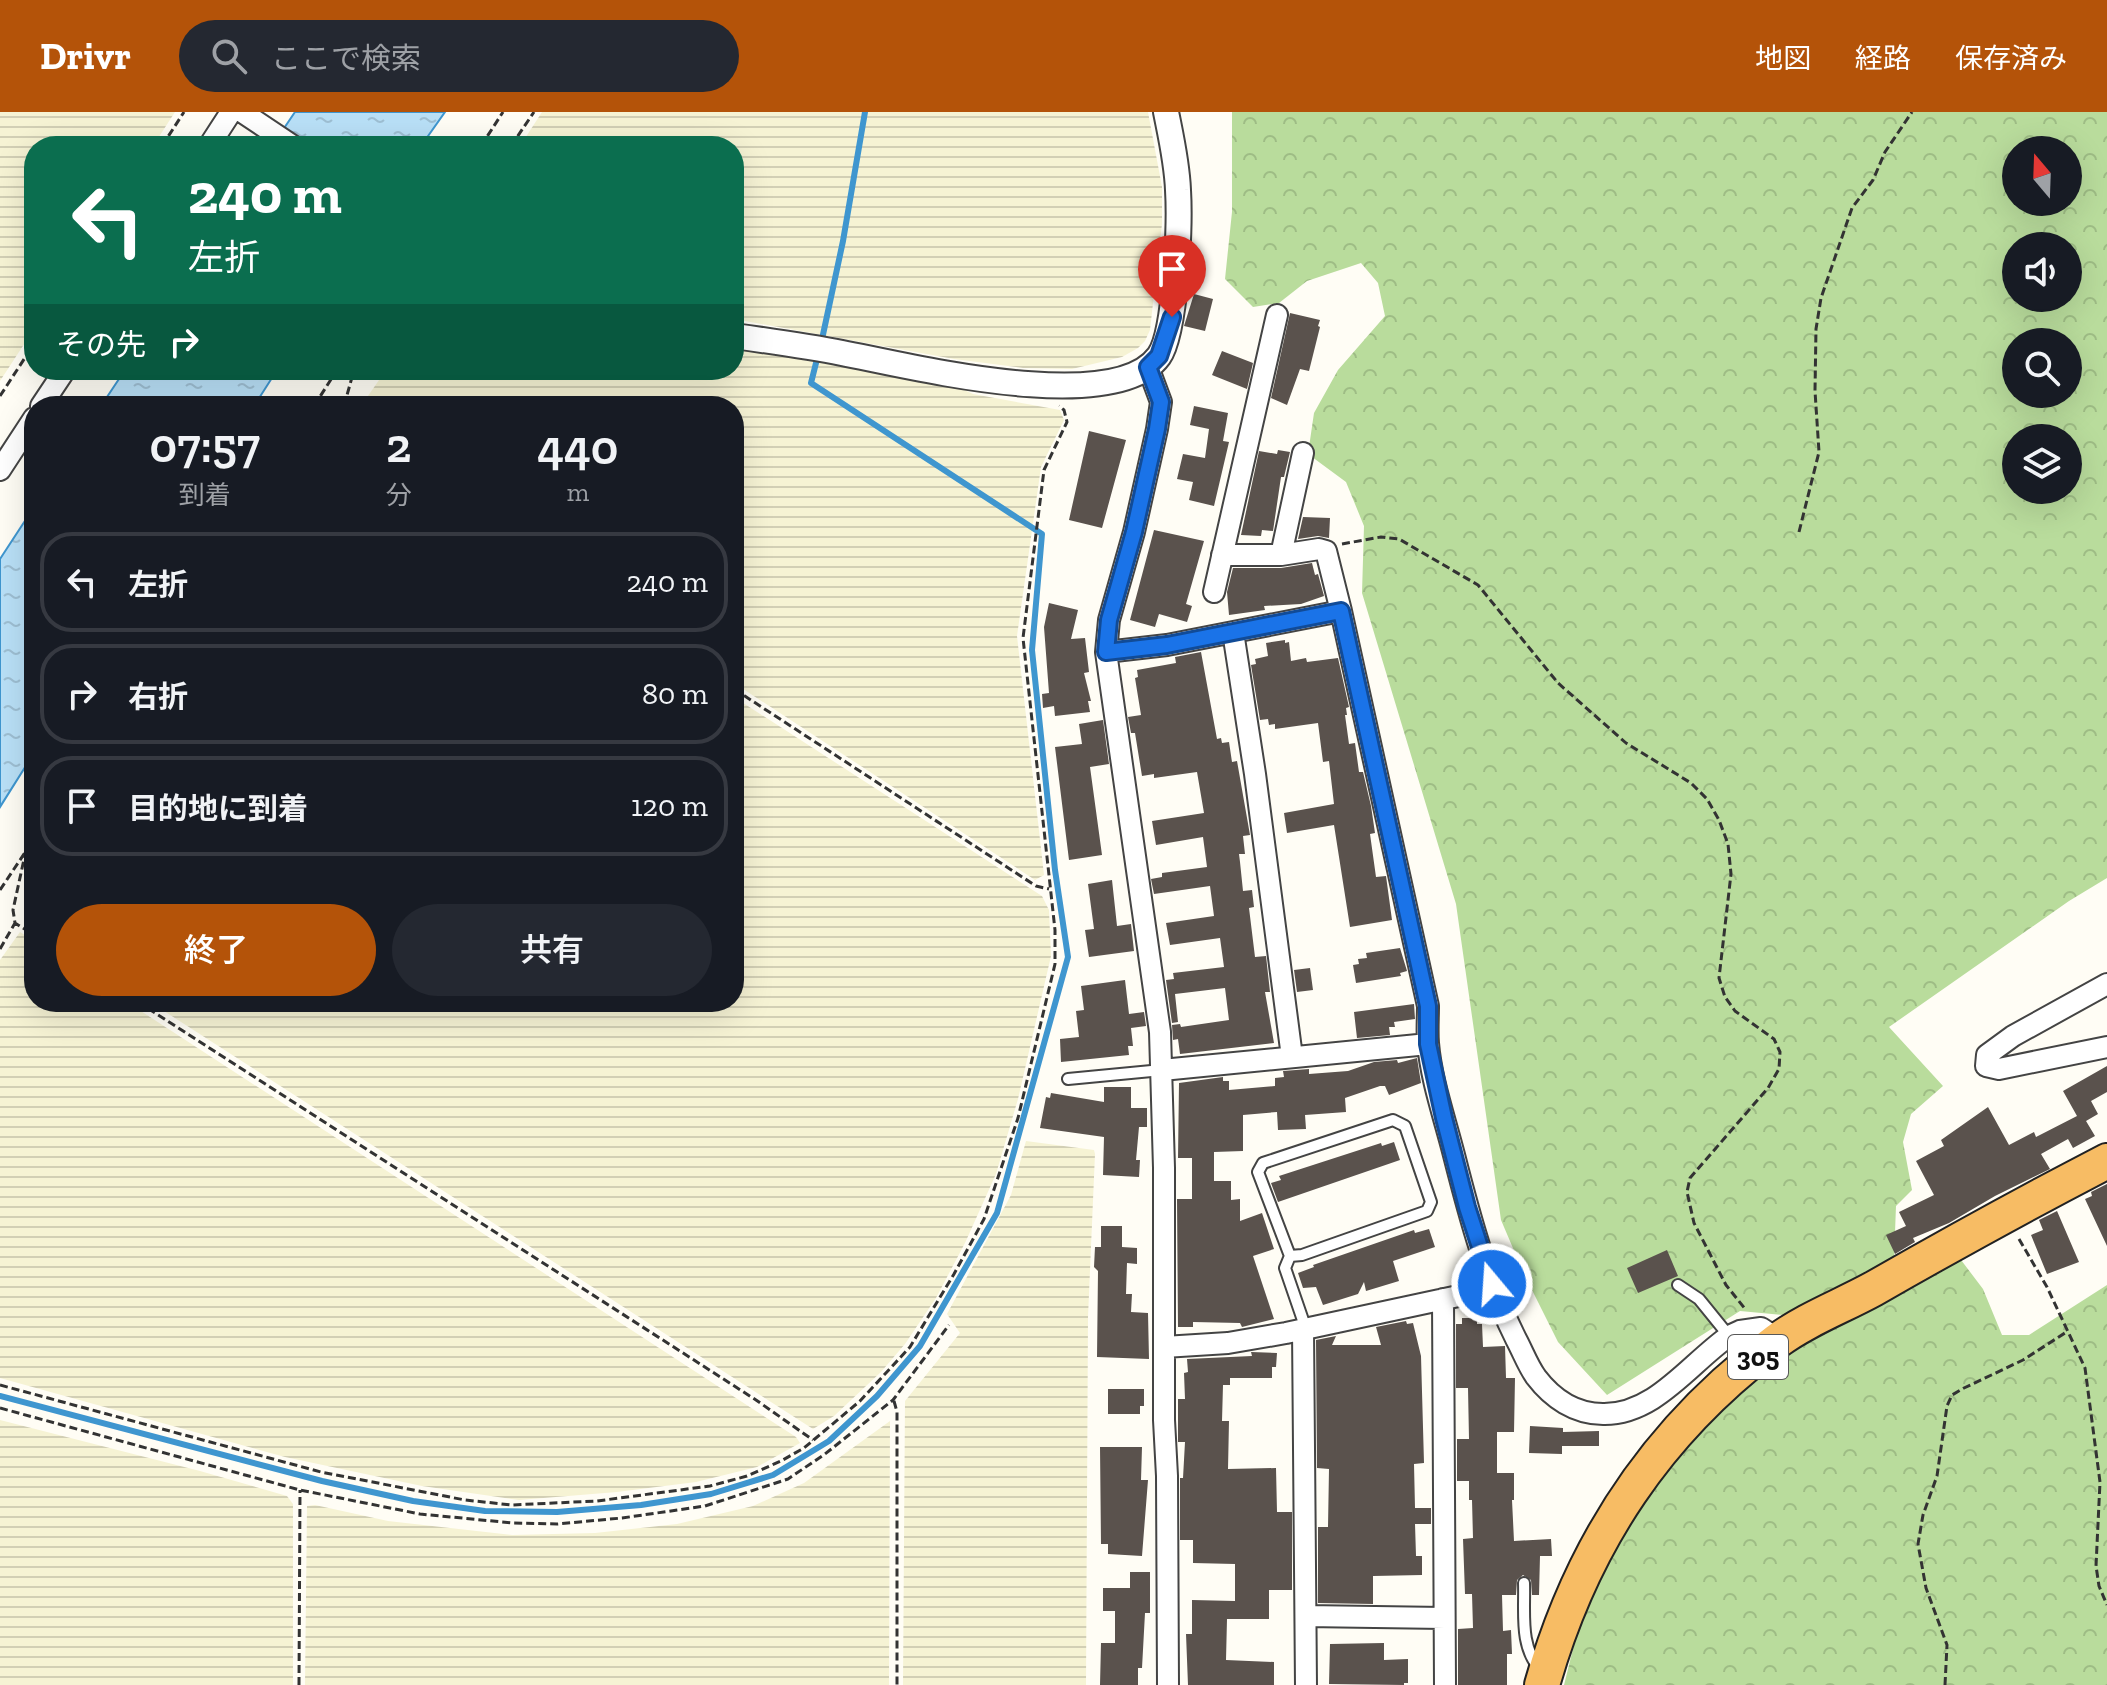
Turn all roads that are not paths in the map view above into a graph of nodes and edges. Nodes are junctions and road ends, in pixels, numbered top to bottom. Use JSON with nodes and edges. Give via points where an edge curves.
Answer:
{"nodes":[{"id":1,"x":239,"y":112,"type":"edge"},
{"id":2,"x":1166,"y":112,"type":"edge"},
{"id":3,"x":218,"y":136,"type":"edge"},
{"id":4,"x":277,"y":136,"type":"edge"},
{"id":5,"x":1277,"y":315,"type":"dead end"},
{"id":6,"x":744,"y":338,"type":"edge"},
{"id":7,"x":1148,"y":367,"type":"junction"},
{"id":8,"x":24,"y":433,"type":"edge"},
{"id":9,"x":1303,"y":453,"type":"dead end"},
{"id":10,"x":0,"y":470,"type":"edge"},
{"id":11,"x":1222,"y":555,"type":"junction"},
{"id":12,"x":1281,"y":555,"type":"junction"},
{"id":13,"x":1214,"y":592,"type":"dead end"},
{"id":14,"x":1341,"y":611,"type":"junction"},
{"id":15,"x":1233,"y":632,"type":"junction"},
{"id":16,"x":1106,"y":652,"type":"junction"},
{"id":17,"x":2107,"y":984,"type":"edge"},
{"id":18,"x":1428,"y":1044,"type":"junction"},
{"id":19,"x":2107,"y":1047,"type":"edge"},
{"id":20,"x":1292,"y":1057,"type":"junction"},
{"id":21,"x":1162,"y":1070,"type":"junction"},
{"id":22,"x":1068,"y":1079,"type":"dead end"},
{"id":23,"x":2107,"y":1161,"type":"edge"},
{"id":24,"x":1290,"y":1256,"type":"junction"},
{"id":25,"x":1492,"y":1284,"type":"junction"},
{"id":26,"x":1678,"y":1285,"type":"dead end"},
{"id":27,"x":1443,"y":1299,"type":"junction"},
{"id":28,"x":1304,"y":1329,"type":"junction"},
{"id":29,"x":1765,"y":1334,"type":"junction"},
{"id":30,"x":1729,"y":1336,"type":"junction"},
{"id":31,"x":1164,"y":1347,"type":"junction"},
{"id":32,"x":1524,"y":1583,"type":"dead end"},
{"id":33,"x":1306,"y":1616,"type":"junction"},
{"id":34,"x":1444,"y":1618,"type":"junction"},
{"id":35,"x":1544,"y":1680,"type":"edge"},
{"id":36,"x":1168,"y":1685,"type":"edge"},
{"id":37,"x":1306,"y":1685,"type":"edge"},
{"id":38,"x":1445,"y":1685,"type":"edge"}],
"edges":[{"from":1,"to":3,"type":"street"},
{"from":1,"to":4,"type":"street"},
{"from":2,"to":7,"type":"street","via":[[1178,190],[1172,317],[1159,356]]},
{"from":5,"to":11,"type":"street"},
{"from":6,"to":7,"type":"street","via":[[1040,386],[1092,384]]},
{"from":7,"to":16,"type":"street","via":[[1161,402]]},
{"from":8,"to":10,"type":"street"},
{"from":9,"to":12,"type":"street"},
{"from":11,"to":12,"type":"street"},
{"from":11,"to":13,"type":"street"},
{"from":12,"to":14,"type":"street","via":[[1326,551]]},
{"from":14,"to":15,"type":"street"},
{"from":14,"to":18,"type":"street","via":[[1428,1006]]},
{"from":15,"to":16,"type":"street"},
{"from":15,"to":20,"type":"street"},
{"from":16,"to":21,"type":"street"},
{"from":17,"to":19,"type":"street","via":[[2013,1036],[1987,1055],[1986,1066],[1999,1069]]},
{"from":18,"to":20,"type":"street"},
{"from":18,"to":25,"type":"street","via":[[1467,1207]]},
{"from":20,"to":21,"type":"street"},
{"from":21,"to":22,"type":"lane"},
{"from":21,"to":31,"type":"street"},
{"from":23,"to":29,"type":"highway","number":"305"},
{"from":24,"to":24,"type":"lane","via":[[1427,1211],[1431,1202],[1405,1126],[1393,1120],[1263,1163],[1258,1172]]},
{"from":24,"to":28,"type":"lane","via":[[1285,1268]]},
{"from":25,"to":27,"type":"street"},
{"from":25,"to":30,"type":"street","via":[[1535,1376],[1565,1404],[1590,1414],[1625,1411],[1648,1401]]},
{"from":26,"to":30,"type":"lane","via":[[1699,1299]]},
{"from":27,"to":28,"type":"street"},
{"from":27,"to":34,"type":"street"},
{"from":28,"to":31,"type":"street","via":[[1228,1343]]},
{"from":28,"to":33,"type":"street"},
{"from":29,"to":30,"type":"street"},
{"from":29,"to":35,"type":"highway","number":"305","via":[[1628,1492],[1579,1578]]},
{"from":31,"to":36,"type":"street"},
{"from":32,"to":35,"type":"lane","via":[[1525,1639],[1529,1658]]},
{"from":33,"to":34,"type":"street"},
{"from":33,"to":37,"type":"street"},
{"from":34,"to":38,"type":"street"}]}
